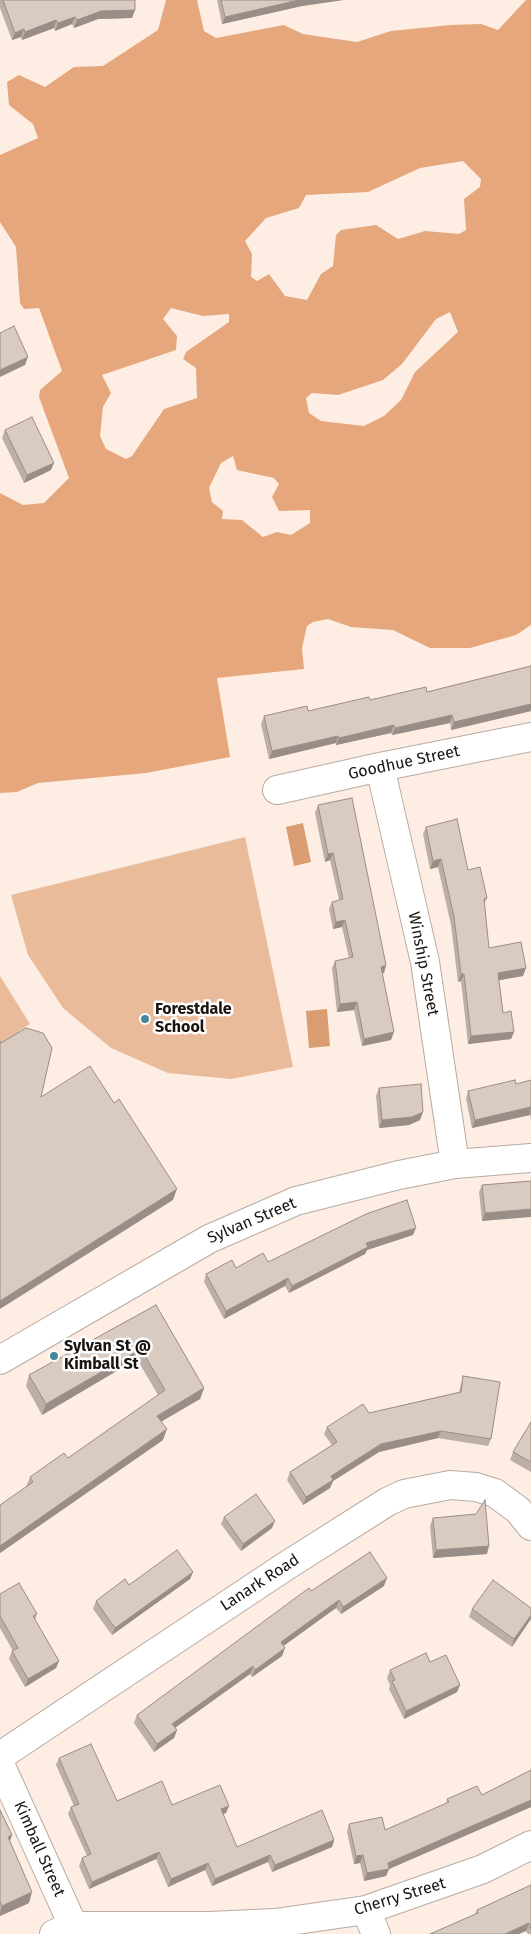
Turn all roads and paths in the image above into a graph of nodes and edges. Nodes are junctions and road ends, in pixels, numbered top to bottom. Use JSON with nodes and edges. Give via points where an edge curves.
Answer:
{"nodes":[{"id":1,"x":531,"y":737,"type":"edge"},
{"id":2,"x":380,"y":766,"type":"junction"},
{"id":3,"x":278,"y":790,"type":"dead end"},
{"id":4,"x":531,"y":1158,"type":"edge"},
{"id":5,"x":455,"y":1164,"type":"junction"},
{"id":6,"x":0,"y":1360,"type":"edge"},
{"id":7,"x":531,"y":1526,"type":"edge"},
{"id":8,"x":0,"y":1756,"type":"edge"},
{"id":9,"x":0,"y":1764,"type":"edge"},
{"id":10,"x":531,"y":1845,"type":"edge"},
{"id":11,"x":371,"y":1922,"type":"edge"},
{"id":12,"x":68,"y":1931,"type":"edge"}],
"edges":[{"from":1,"to":2,"type":"street","name":"Goodhue Street"},
{"from":2,"to":3,"type":"street","name":"Goodhue Street"},
{"from":2,"to":5,"type":"street","name":"Winship Street","via":[[425,962]]},
{"from":4,"to":5,"type":"street","name":"Sylvan Street"},
{"from":5,"to":6,"type":"street","name":"Sylvan Street","via":[[296,1201],[248,1221],[209,1239]]},
{"from":7,"to":8,"type":"street","name":"Lanark Road","via":[[518,1510],[495,1493],[476,1487],[450,1485],[404,1494],[286,1566]]},
{"from":9,"to":12,"type":"street","name":"Kimball Street"},
{"from":10,"to":11,"type":"street","name":"Cherry Street"},
{"from":11,"to":12,"type":"street","name":"Cherry Street"}]}
